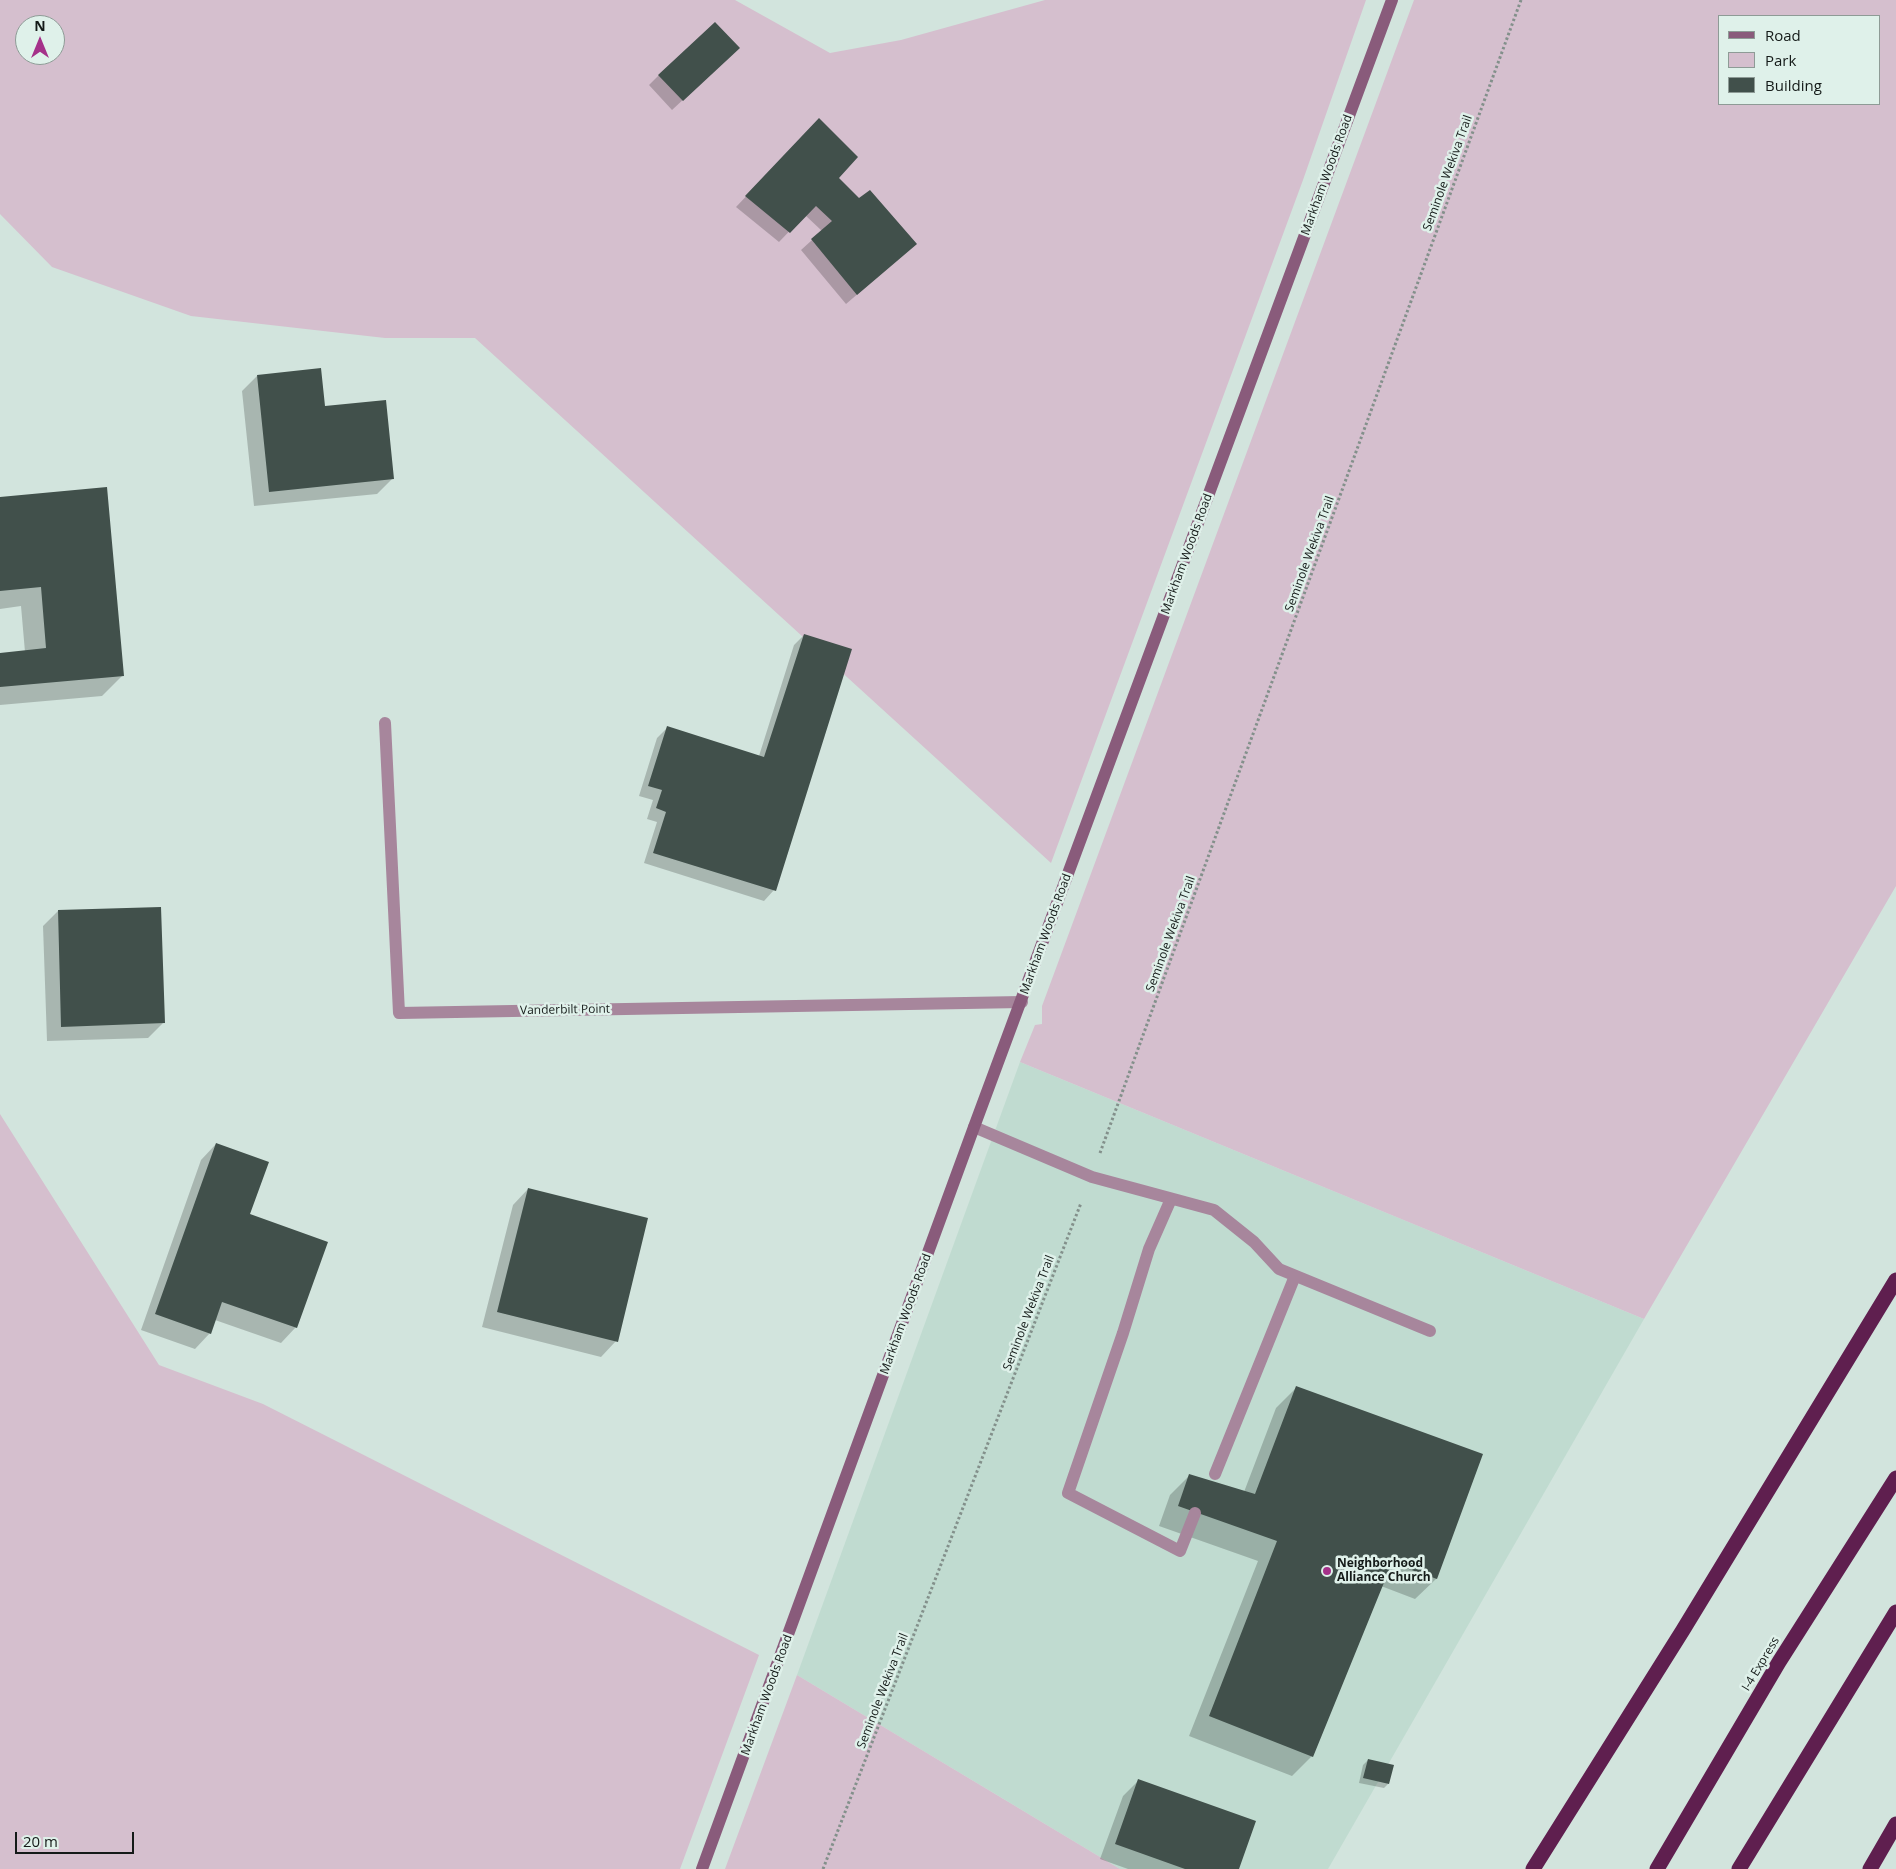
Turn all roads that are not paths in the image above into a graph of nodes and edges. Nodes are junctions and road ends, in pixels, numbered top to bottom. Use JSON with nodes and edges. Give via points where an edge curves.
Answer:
{"nodes":[{"id":1,"x":1392,"y":0,"type":"edge"},
{"id":2,"x":385,"y":723,"type":"dead end"},
{"id":3,"x":1022,"y":1002,"type":"junction"},
{"id":4,"x":974,"y":1127,"type":"junction"},
{"id":5,"x":1171,"y":1199,"type":"junction"},
{"id":6,"x":1295,"y":1276,"type":"junction"},
{"id":7,"x":1896,"y":1280,"type":"edge"},
{"id":8,"x":1430,"y":1331,"type":"dead end"},
{"id":9,"x":1214,"y":1474,"type":"dead end"},
{"id":10,"x":1896,"y":1478,"type":"edge"},
{"id":11,"x":1195,"y":1513,"type":"dead end"},
{"id":12,"x":1896,"y":1612,"type":"edge"},
{"id":13,"x":1896,"y":1824,"type":"edge"},
{"id":14,"x":702,"y":1869,"type":"edge"},
{"id":15,"x":1533,"y":1869,"type":"edge"},
{"id":16,"x":1657,"y":1869,"type":"edge"},
{"id":17,"x":1739,"y":1869,"type":"edge"},
{"id":18,"x":1870,"y":1869,"type":"edge"}],
"edges":[{"from":1,"to":3,"type":"main road","name":"Markham Woods Road"},
{"from":2,"to":3,"type":"street","name":"Vanderbilt Point","via":[[399,1014]]},
{"from":3,"to":4,"type":"main road","name":"Markham Woods Road"},
{"from":4,"to":5,"type":"street","via":[[1092,1177]]},
{"from":4,"to":14,"type":"main road","name":"Markham Woods Road"},
{"from":5,"to":6,"type":"street","via":[[1214,1210],[1254,1242],[1279,1269]]},
{"from":5,"to":11,"type":"street","via":[[1149,1249],[1068,1493],[1180,1551]]},
{"from":6,"to":8,"type":"street"},
{"from":6,"to":9,"type":"street"},
{"from":7,"to":15,"type":"highway"},
{"from":10,"to":16,"type":"highway","name":"I-4 Express","via":[[1779,1662]]},
{"from":12,"to":17,"type":"highway"},
{"from":13,"to":18,"type":"highway"}]}
